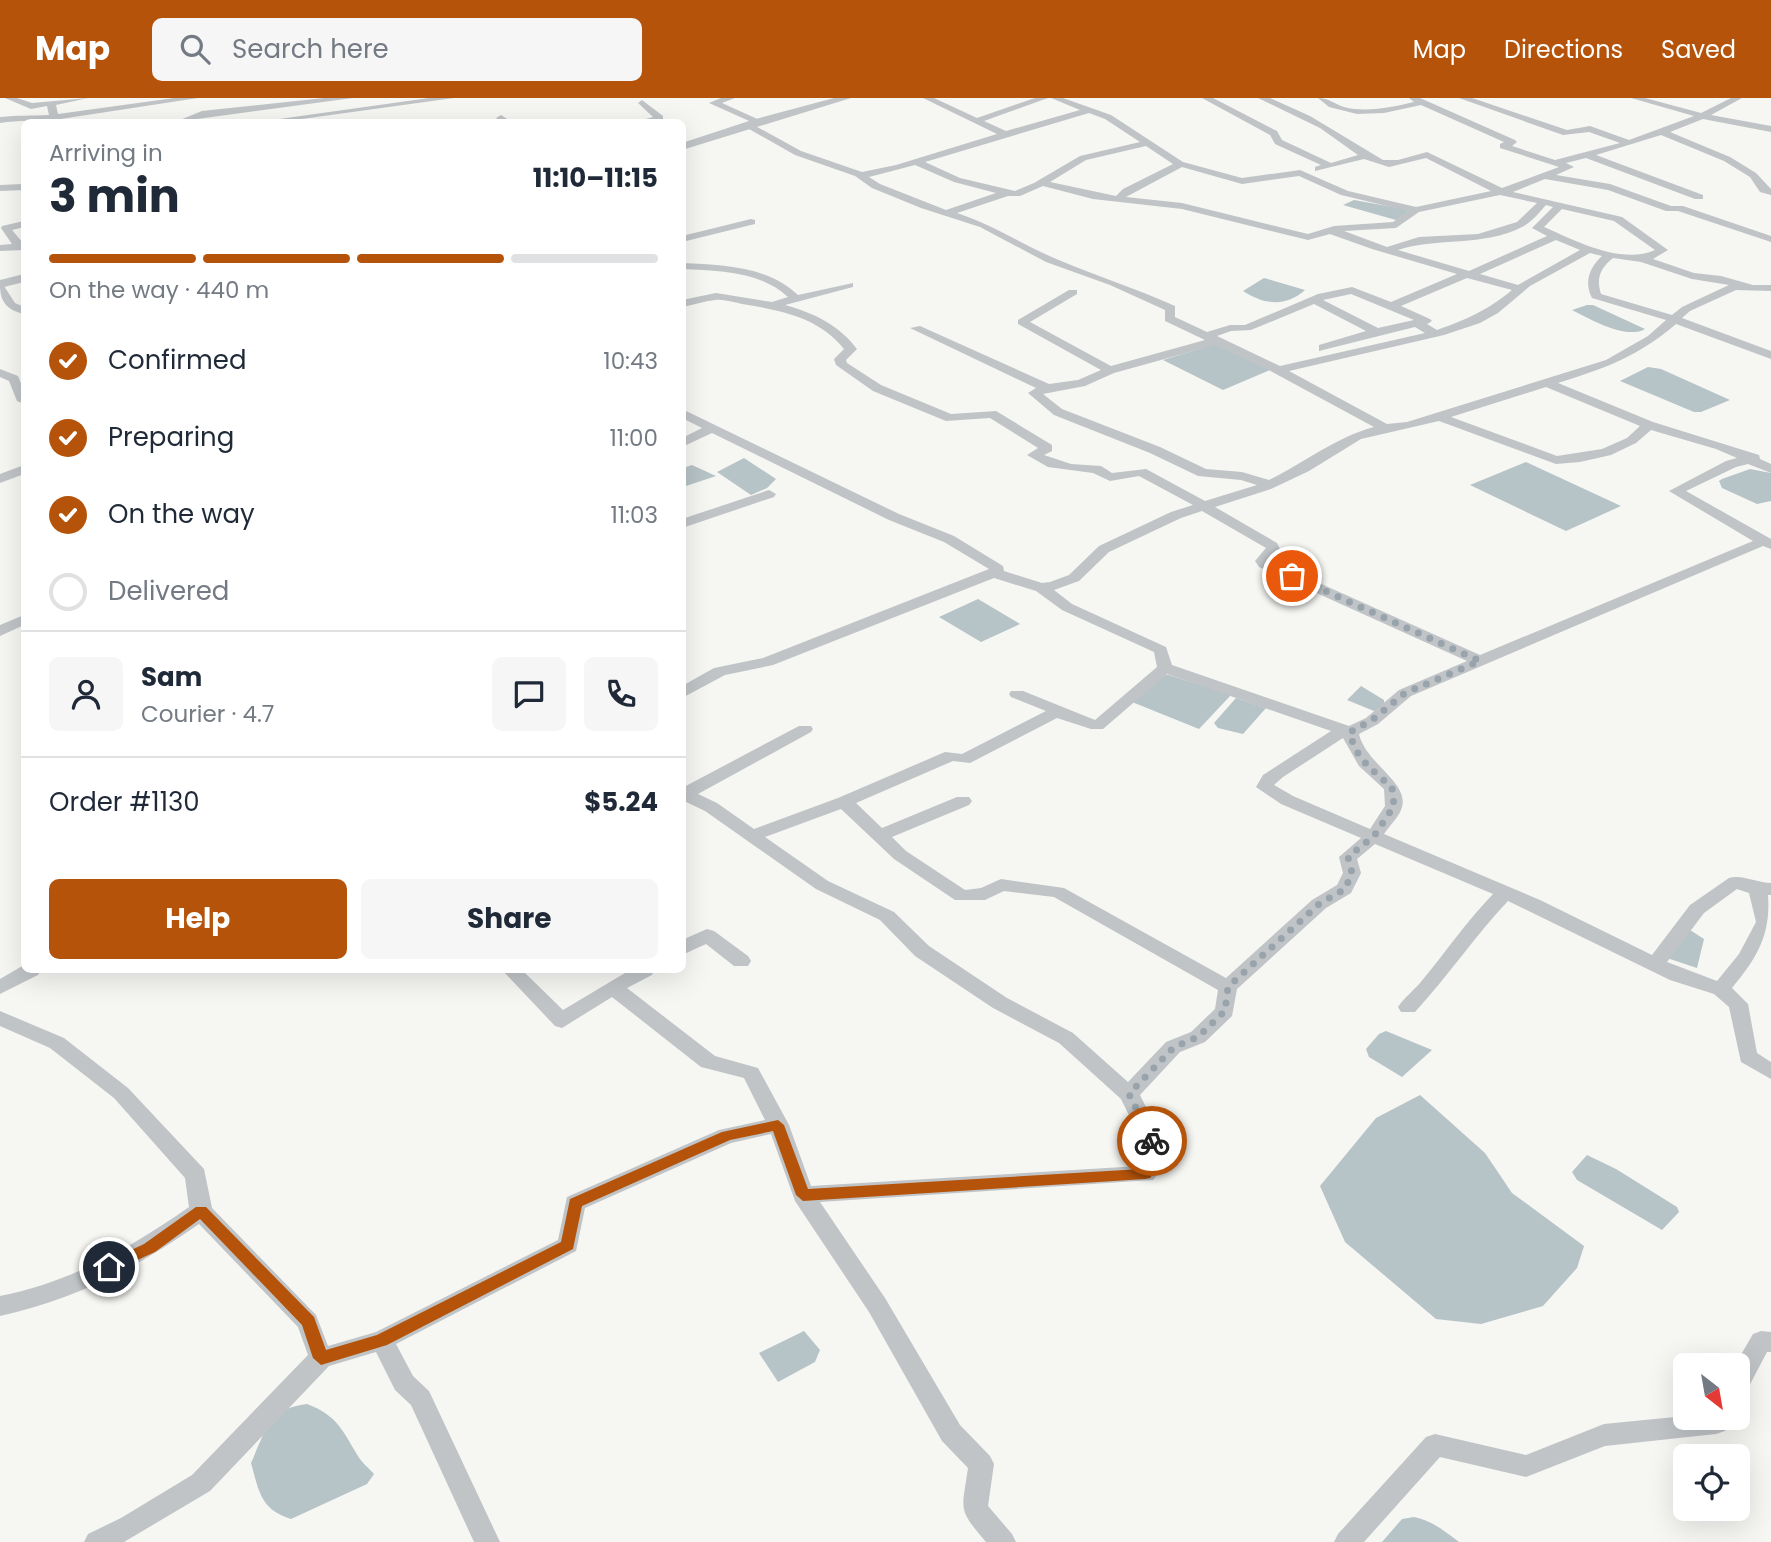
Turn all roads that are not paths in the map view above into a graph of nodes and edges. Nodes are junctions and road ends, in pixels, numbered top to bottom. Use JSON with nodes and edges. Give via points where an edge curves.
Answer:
{"nodes":[{"id":1,"x":9,"y":98,"type":"edge"},
{"id":2,"x":84,"y":98,"type":"edge"},
{"id":3,"x":194,"y":98,"type":"edge"},
{"id":4,"x":299,"y":98,"type":"edge"},
{"id":5,"x":349,"y":98,"type":"edge"},
{"id":6,"x":450,"y":98,"type":"edge"},
{"id":7,"x":732,"y":98,"type":"edge"},
{"id":8,"x":846,"y":98,"type":"edge"},
{"id":9,"x":927,"y":98,"type":"edge"},
{"id":10,"x":1044,"y":98,"type":"edge"},
{"id":11,"x":1055,"y":98,"type":"edge"},
{"id":12,"x":1206,"y":98,"type":"edge"},
{"id":13,"x":1262,"y":98,"type":"edge"},
{"id":14,"x":1322,"y":98,"type":"edge"},
{"id":15,"x":1463,"y":98,"type":"edge"},
{"id":16,"x":1635,"y":98,"type":"edge"},
{"id":17,"x":1738,"y":98,"type":"edge"},
{"id":18,"x":311,"y":100,"type":"edge"},
{"id":19,"x":1418,"y":100,"type":"edge"},
{"id":20,"x":51,"y":103,"type":"junction"},
{"id":21,"x":642,"y":103,"type":"dead end"},
{"id":22,"x":252,"y":104,"type":"dead end"},
{"id":23,"x":1090,"y":110,"type":"junction"},
{"id":24,"x":54,"y":117,"type":"junction"},
{"id":25,"x":1706,"y":117,"type":"junction"},
{"id":26,"x":188,"y":119,"type":"edge"},
{"id":27,"x":320,"y":119,"type":"edge"},
{"id":28,"x":326,"y":119,"type":"edge"},
{"id":29,"x":655,"y":119,"type":"edge"},
{"id":30,"x":0,"y":120,"type":"edge"},
{"id":31,"x":976,"y":121,"type":"junction"},
{"id":32,"x":759,"y":122,"type":"junction"},
{"id":33,"x":747,"y":125,"type":"junction"},
{"id":34,"x":1771,"y":129,"type":"edge"},
{"id":35,"x":1659,"y":131,"type":"junction"},
{"id":36,"x":1007,"y":135,"type":"junction"},
{"id":37,"x":1627,"y":142,"type":"junction"},
{"id":38,"x":1148,"y":143,"type":"junction"},
{"id":39,"x":686,"y":146,"type":"edge"},
{"id":40,"x":1586,"y":155,"type":"junction"},
{"id":41,"x":1365,"y":156,"type":"junction"},
{"id":42,"x":917,"y":162,"type":"junction"},
{"id":43,"x":1555,"y":163,"type":"junction"},
{"id":44,"x":1181,"y":164,"type":"junction"},
{"id":45,"x":1328,"y":165,"type":"junction"},
{"id":46,"x":1300,"y":173,"type":"junction"},
{"id":47,"x":862,"y":176,"type":"junction"},
{"id":48,"x":1544,"y":177,"type":"junction"},
{"id":49,"x":1041,"y":183,"type":"junction"},
{"id":50,"x":21,"y":187,"type":"edge"},
{"id":51,"x":0,"y":188,"type":"edge"},
{"id":52,"x":1501,"y":192,"type":"junction"},
{"id":53,"x":1771,"y":192,"type":"edge"},
{"id":54,"x":1007,"y":193,"type":"junction"},
{"id":55,"x":1699,"y":197,"type":"dead end"},
{"id":56,"x":1119,"y":198,"type":"junction"},
{"id":57,"x":1543,"y":203,"type":"junction"},
{"id":58,"x":1560,"y":206,"type":"junction"},
{"id":59,"x":1416,"y":210,"type":"junction"},
{"id":60,"x":946,"y":213,"type":"junction"},
{"id":61,"x":751,"y":222,"type":"dead end"},
{"id":62,"x":21,"y":225,"type":"edge"},
{"id":63,"x":1331,"y":230,"type":"junction"},
{"id":64,"x":1554,"y":237,"type":"junction"},
{"id":65,"x":686,"y":238,"type":"edge"},
{"id":66,"x":1771,"y":239,"type":"edge"},
{"id":67,"x":21,"y":246,"type":"edge"},
{"id":68,"x":0,"y":248,"type":"edge"},
{"id":69,"x":1589,"y":249,"type":"junction"},
{"id":70,"x":1388,"y":250,"type":"junction"},
{"id":71,"x":1611,"y":255,"type":"junction"},
{"id":72,"x":1643,"y":259,"type":"junction"},
{"id":73,"x":686,"y":266,"type":"edge"},
{"id":74,"x":1467,"y":274,"type":"junction"},
{"id":75,"x":21,"y":279,"type":"edge"},
{"id":76,"x":849,"y":285,"type":"dead end"},
{"id":77,"x":0,"y":286,"type":"edge"},
{"id":78,"x":1752,"y":288,"type":"junction"},
{"id":79,"x":1771,"y":288,"type":"edge"},
{"id":80,"x":1520,"y":289,"type":"junction"},
{"id":81,"x":1073,"y":292,"type":"dead end"},
{"id":82,"x":796,"y":298,"type":"junction"},
{"id":83,"x":1315,"y":300,"type":"junction"},
{"id":84,"x":686,"y":303,"type":"edge"},
{"id":85,"x":772,"y":305,"type":"junction"},
{"id":86,"x":1392,"y":306,"type":"junction"},
{"id":87,"x":21,"y":310,"type":"edge"},
{"id":88,"x":1674,"y":319,"type":"junction"},
{"id":89,"x":1417,"y":323,"type":"junction"},
{"id":90,"x":916,"y":328,"type":"dead end"},
{"id":91,"x":1377,"y":332,"type":"junction"},
{"id":92,"x":1435,"y":334,"type":"junction"},
{"id":93,"x":1217,"y":342,"type":"junction"},
{"id":94,"x":1771,"y":355,"type":"edge"},
{"id":95,"x":1273,"y":367,"type":"junction"},
{"id":96,"x":1110,"y":370,"type":"junction"},
{"id":97,"x":0,"y":373,"type":"edge"},
{"id":98,"x":1544,"y":382,"type":"junction"},
{"id":99,"x":1047,"y":388,"type":"junction"},
{"id":100,"x":21,"y":390,"type":"edge"},
{"id":101,"x":686,"y":415,"type":"edge"},
{"id":102,"x":1438,"y":416,"type":"junction"},
{"id":103,"x":1648,"y":425,"type":"junction"},
{"id":104,"x":712,"y":428,"type":"junction"},
{"id":105,"x":1385,"y":428,"type":"junction"},
{"id":106,"x":686,"y":441,"type":"edge"},
{"id":107,"x":1748,"y":458,"type":"junction"},
{"id":108,"x":1771,"y":458,"type":"edge"},
{"id":109,"x":1771,"y":469,"type":"edge"},
{"id":110,"x":21,"y":471,"type":"edge"},
{"id":111,"x":0,"y":479,"type":"edge"},
{"id":112,"x":1269,"y":484,"type":"junction"},
{"id":113,"x":769,"y":494,"type":"dead end"},
{"id":114,"x":1204,"y":506,"type":"junction"},
{"id":115,"x":686,"y":523,"type":"edge"},
{"id":116,"x":1768,"y":543,"type":"edge"},
{"id":117,"x":994,"y":573,"type":"junction"},
{"id":118,"x":1041,"y":588,"type":"junction"},
{"id":119,"x":21,"y":621,"type":"edge"},
{"id":120,"x":0,"y":631,"type":"edge"},
{"id":121,"x":1480,"y":661,"type":"junction"},
{"id":122,"x":1165,"y":667,"type":"junction"},
{"id":123,"x":686,"y":691,"type":"edge"},
{"id":124,"x":1017,"y":694,"type":"dead end"},
{"id":125,"x":1097,"y":726,"type":"junction"},
{"id":126,"x":805,"y":729,"type":"dead end"},
{"id":127,"x":1347,"y":731,"type":"junction"},
{"id":128,"x":686,"y":792,"type":"edge"},
{"id":129,"x":686,"y":794,"type":"edge"},
{"id":130,"x":963,"y":801,"type":"dead end"},
{"id":131,"x":844,"y":802,"type":"junction"},
{"id":132,"x":751,"y":836,"type":"junction"},
{"id":133,"x":880,"y":836,"type":"junction"},
{"id":134,"x":1374,"y":836,"type":"junction"},
{"id":135,"x":1764,"y":889,"type":"edge"},
{"id":136,"x":1506,"y":892,"type":"junction"},
{"id":137,"x":686,"y":947,"type":"edge"},
{"id":138,"x":741,"y":961,"type":"dead end"},
{"id":139,"x":1655,"y":964,"type":"junction"},
{"id":140,"x":26,"y":973,"type":"edge"},
{"id":141,"x":514,"y":973,"type":"edge"},
{"id":142,"x":639,"y":973,"type":"edge"},
{"id":143,"x":613,"y":987,"type":"junction"},
{"id":144,"x":1228,"y":987,"type":"junction"},
{"id":145,"x":0,"y":988,"type":"edge"},
{"id":146,"x":1721,"y":989,"type":"junction"},
{"id":147,"x":1408,"y":1007,"type":"dead end"},
{"id":148,"x":0,"y":1018,"type":"edge"},
{"id":149,"x":1771,"y":1072,"type":"edge"},
{"id":150,"x":1129,"y":1094,"type":"junction"},
{"id":151,"x":778,"y":1125,"type":"junction"},
{"id":152,"x":803,"y":1195,"type":"junction"},
{"id":153,"x":201,"y":1211,"type":"junction"},
{"id":154,"x":0,"y":1306,"type":"edge"},
{"id":155,"x":382,"y":1340,"type":"junction"},
{"id":156,"x":1771,"y":1342,"type":"edge"},
{"id":157,"x":321,"y":1358,"type":"junction"},
{"id":158,"x":1750,"y":1361,"type":"edge"},
{"id":159,"x":1673,"y":1428,"type":"edge"},
{"id":160,"x":97,"y":1542,"type":"edge"},
{"id":161,"x":487,"y":1542,"type":"edge"},
{"id":162,"x":1003,"y":1542,"type":"edge"},
{"id":163,"x":1347,"y":1542,"type":"edge"}],
"edges":[{"from":1,"to":20,"type":"street","via":[[31,106]]},
{"from":2,"to":20,"type":"street"},
{"from":3,"to":24,"type":"street"},
{"from":4,"to":22,"type":"street"},
{"from":5,"to":18,"type":"street"},
{"from":6,"to":28,"type":"street"},
{"from":7,"to":32,"type":"street","via":[[713,103]]},
{"from":8,"to":32,"type":"street"},
{"from":9,"to":31,"type":"street"},
{"from":10,"to":31,"type":"street"},
{"from":11,"to":23,"type":"street"},
{"from":12,"to":45,"type":"street","via":[[1275,133],[1278,142]]},
{"from":13,"to":41,"type":"street","via":[[1332,131]]},
{"from":14,"to":19,"type":"street","via":[[1364,113]]},
{"from":15,"to":37,"type":"street","via":[[1566,133],[1590,130]]},
{"from":16,"to":25,"type":"street"},
{"from":17,"to":25,"type":"street"},
{"from":18,"to":26,"type":"street"},
{"from":18,"to":27,"type":"street"},
{"from":19,"to":43,"type":"street","via":[[1513,142],[1503,146]]},
{"from":20,"to":24,"type":"street"},
{"from":21,"to":29,"type":"street","via":[[660,118]]},
{"from":23,"to":36,"type":"street"},
{"from":23,"to":38,"type":"street"},
{"from":24,"to":30,"type":"street"},
{"from":25,"to":34,"type":"street"},
{"from":25,"to":35,"type":"street"},
{"from":31,"to":36,"type":"street"},
{"from":32,"to":33,"type":"street"},
{"from":33,"to":39,"type":"street"},
{"from":33,"to":47,"type":"street","via":[[798,153]]},
{"from":35,"to":37,"type":"street"},
{"from":35,"to":53,"type":"street","via":[[1727,159]]},
{"from":36,"to":42,"type":"street"},
{"from":37,"to":40,"type":"street"},
{"from":38,"to":44,"type":"street"},
{"from":38,"to":49,"type":"street","via":[[1083,158]]},
{"from":40,"to":43,"type":"street"},
{"from":40,"to":55,"type":"street"},
{"from":41,"to":45,"type":"street"},
{"from":41,"to":52,"type":"street","via":[[1392,164],[1427,155]]},
{"from":42,"to":47,"type":"street"},
{"from":42,"to":54,"type":"street","via":[[957,180]]},
{"from":43,"to":48,"type":"street","via":[[1569,167]]},
{"from":44,"to":46,"type":"street","via":[[1242,181]]},
{"from":44,"to":56,"type":"street"},
{"from":45,"to":46,"type":"street"},
{"from":46,"to":59,"type":"street","via":[[1345,193]]},
{"from":47,"to":60,"type":"street","via":[[876,186]]},
{"from":48,"to":52,"type":"street"},
{"from":48,"to":66,"type":"street","via":[[1610,187]]},
{"from":49,"to":54,"type":"street"},
{"from":49,"to":56,"type":"street"},
{"from":50,"to":51,"type":"street"},
{"from":52,"to":57,"type":"street"},
{"from":52,"to":59,"type":"street"},
{"from":54,"to":60,"type":"street"},
{"from":56,"to":63,"type":"street","via":[[1182,206],[1308,237]]},
{"from":57,"to":58,"type":"street"},
{"from":57,"to":70,"type":"street","via":[[1514,227],[1479,237],[1419,240]]},
{"from":58,"to":64,"type":"street","via":[[1537,225]]},
{"from":58,"to":72,"type":"street","via":[[1618,219],[1663,250]]},
{"from":59,"to":63,"type":"street","via":[[1396,225]]},
{"from":60,"to":93,"type":"street","via":[[999,231],[1071,269],[1171,307],[1169,320]]},
{"from":61,"to":65,"type":"street"},
{"from":62,"to":67,"type":"street","via":[[6,228]]},
{"from":63,"to":70,"type":"street"},
{"from":64,"to":69,"type":"street"},
{"from":64,"to":74,"type":"street"},
{"from":67,"to":68,"type":"street"},
{"from":69,"to":71,"type":"street"},
{"from":69,"to":80,"type":"street"},
{"from":70,"to":74,"type":"street"},
{"from":71,"to":72,"type":"street"},
{"from":71,"to":88,"type":"street","via":[[1597,264],[1595,295]]},
{"from":72,"to":78,"type":"street","via":[[1692,276]]},
{"from":73,"to":82,"type":"street","via":[[735,269],[779,283]]},
{"from":74,"to":80,"type":"street"},
{"from":74,"to":86,"type":"street"},
{"from":75,"to":77,"type":"street"},
{"from":76,"to":82,"type":"street"},
{"from":77,"to":87,"type":"street","via":[[11,305]]},
{"from":78,"to":79,"type":"street"},
{"from":78,"to":88,"type":"street","via":[[1735,286]]},
{"from":80,"to":92,"type":"street","via":[[1476,321]]},
{"from":81,"to":96,"type":"street","via":[[1022,322]]},
{"from":82,"to":85,"type":"street"},
{"from":83,"to":86,"type":"street","via":[[1354,290]]},
{"from":83,"to":91,"type":"street"},
{"from":83,"to":93,"type":"street","via":[[1247,328],[1209,335]]},
{"from":84,"to":85,"type":"street","via":[[716,296]]},
{"from":85,"to":114,"type":"street","via":[[813,317],[846,343],[851,349],[840,359],[842,365],[877,388],[950,418],[992,414],[1047,449],[1034,455],[1053,464],[1096,469],[1110,477],[1141,472]]},
{"from":86,"to":89,"type":"street","via":[[1426,321]]},
{"from":88,"to":94,"type":"street"},
{"from":88,"to":98,"type":"street","via":[[1610,363]]},
{"from":89,"to":91,"type":"street"},
{"from":89,"to":92,"type":"street"},
{"from":90,"to":99,"type":"street"},
{"from":91,"to":95,"type":"street"},
{"from":92,"to":95,"type":"street"},
{"from":93,"to":95,"type":"street"},
{"from":93,"to":96,"type":"street"},
{"from":95,"to":105,"type":"street"},
{"from":96,"to":99,"type":"street","via":[[1082,383]]},
{"from":97,"to":100,"type":"street","via":[[14,379]]},
{"from":98,"to":102,"type":"street"},
{"from":98,"to":103,"type":"street"},
{"from":99,"to":112,"type":"street","via":[[1034,393],[1058,412],[1203,473]]},
{"from":101,"to":104,"type":"street"},
{"from":102,"to":103,"type":"street","via":[[1567,461],[1625,444],[1643,434]]},
{"from":102,"to":105,"type":"street"},
{"from":103,"to":107,"type":"street"},
{"from":104,"to":106,"type":"street"},
{"from":104,"to":117,"type":"street","via":[[949,539],[998,569]]},
{"from":105,"to":112,"type":"street","via":[[1356,436]]},
{"from":107,"to":108,"type":"street"},
{"from":107,"to":109,"type":"street"},
{"from":107,"to":116,"type":"street","via":[[1676,491]]},
{"from":110,"to":111,"type":"street"},
{"from":112,"to":114,"type":"street"},
{"from":113,"to":115,"type":"street"},
{"from":114,"to":118,"type":"street","via":[[1104,549],[1074,578]]},
{"from":114,"to":121,"type":"street","via":[[1272,546],[1274,551],[1264,564]]},
{"from":116,"to":121,"type":"street"},
{"from":117,"to":118,"type":"street"},
{"from":117,"to":123,"type":"street","via":[[767,662],[720,671]]},
{"from":118,"to":122,"type":"street","via":[[1067,607],[1161,650]]},
{"from":119,"to":120,"type":"street"},
{"from":121,"to":127,"type":"street","via":[[1405,693],[1372,720]]},
{"from":122,"to":125,"type":"street"},
{"from":122,"to":127,"type":"street"},
{"from":124,"to":125,"type":"street"},
{"from":125,"to":131,"type":"street","via":[[1056,712],[964,759],[951,756]]},
{"from":126,"to":128,"type":"street"},
{"from":127,"to":134,"type":"street","via":[[1353,747],[1392,787],[1394,806]]},
{"from":127,"to":134,"type":"street","via":[[1277,773],[1265,787]]},
{"from":129,"to":132,"type":"street"},
{"from":130,"to":133,"type":"street"},
{"from":131,"to":132,"type":"street"},
{"from":131,"to":133,"type":"street"},
{"from":132,"to":150,"type":"street","via":[[822,885],[887,916],[922,951],[1000,1003],[1066,1038]]},
{"from":133,"to":144,"type":"street","via":[[900,855],[962,896],[985,894],[1001,885],[1058,892]]},
{"from":134,"to":136,"type":"street"},
{"from":134,"to":144,"type":"street","via":[[1348,857],[1352,873],[1345,889],[1319,904]]},
{"from":135,"to":139,"type":"street","via":[[1735,882],[1697,909]]},
{"from":135,"to":146,"type":"street","via":[[1765,922],[1747,957]]},
{"from":136,"to":139,"type":"street"},
{"from":136,"to":147,"type":"street"},
{"from":137,"to":138,"type":"street","via":[[707,935]]},
{"from":139,"to":146,"type":"street"},
{"from":140,"to":145,"type":"street"},
{"from":141,"to":143,"type":"street","via":[[562,1021]]},
{"from":142,"to":143,"type":"street"},
{"from":143,"to":151,"type":"street","via":[[708,1062],[751,1073]]},
{"from":144,"to":150,"type":"street","via":[[1225,1011],[1198,1037],[1174,1047]]},
{"from":146,"to":149,"type":"street","via":[[1738,1004],[1748,1058]]},
{"from":148,"to":153,"type":"street","via":[[57,1043],[121,1093],[196,1175]]},
{"from":150,"to":152,"type":"street","via":[[1160,1157],[1145,1174]]},
{"from":151,"to":152,"type":"street"},
{"from":151,"to":155,"type":"street","via":[[727,1136],[575,1203],[568,1245]]},
{"from":152,"to":162,"type":"street","via":[[877,1305],[951,1433],[981,1464],[975,1510]]},
{"from":153,"to":154,"type":"street","via":[[150,1248],[69,1287]]},
{"from":153,"to":157,"type":"street","via":[[308,1322]]},
{"from":155,"to":157,"type":"street"},
{"from":155,"to":161,"type":"street","via":[[404,1383],[420,1398]]},
{"from":156,"to":158,"type":"street","via":[[1761,1341]]},
{"from":157,"to":160,"type":"street","via":[[201,1483]]},
{"from":159,"to":163,"type":"street","via":[[1604,1435],[1526,1466],[1435,1445]]}]}
